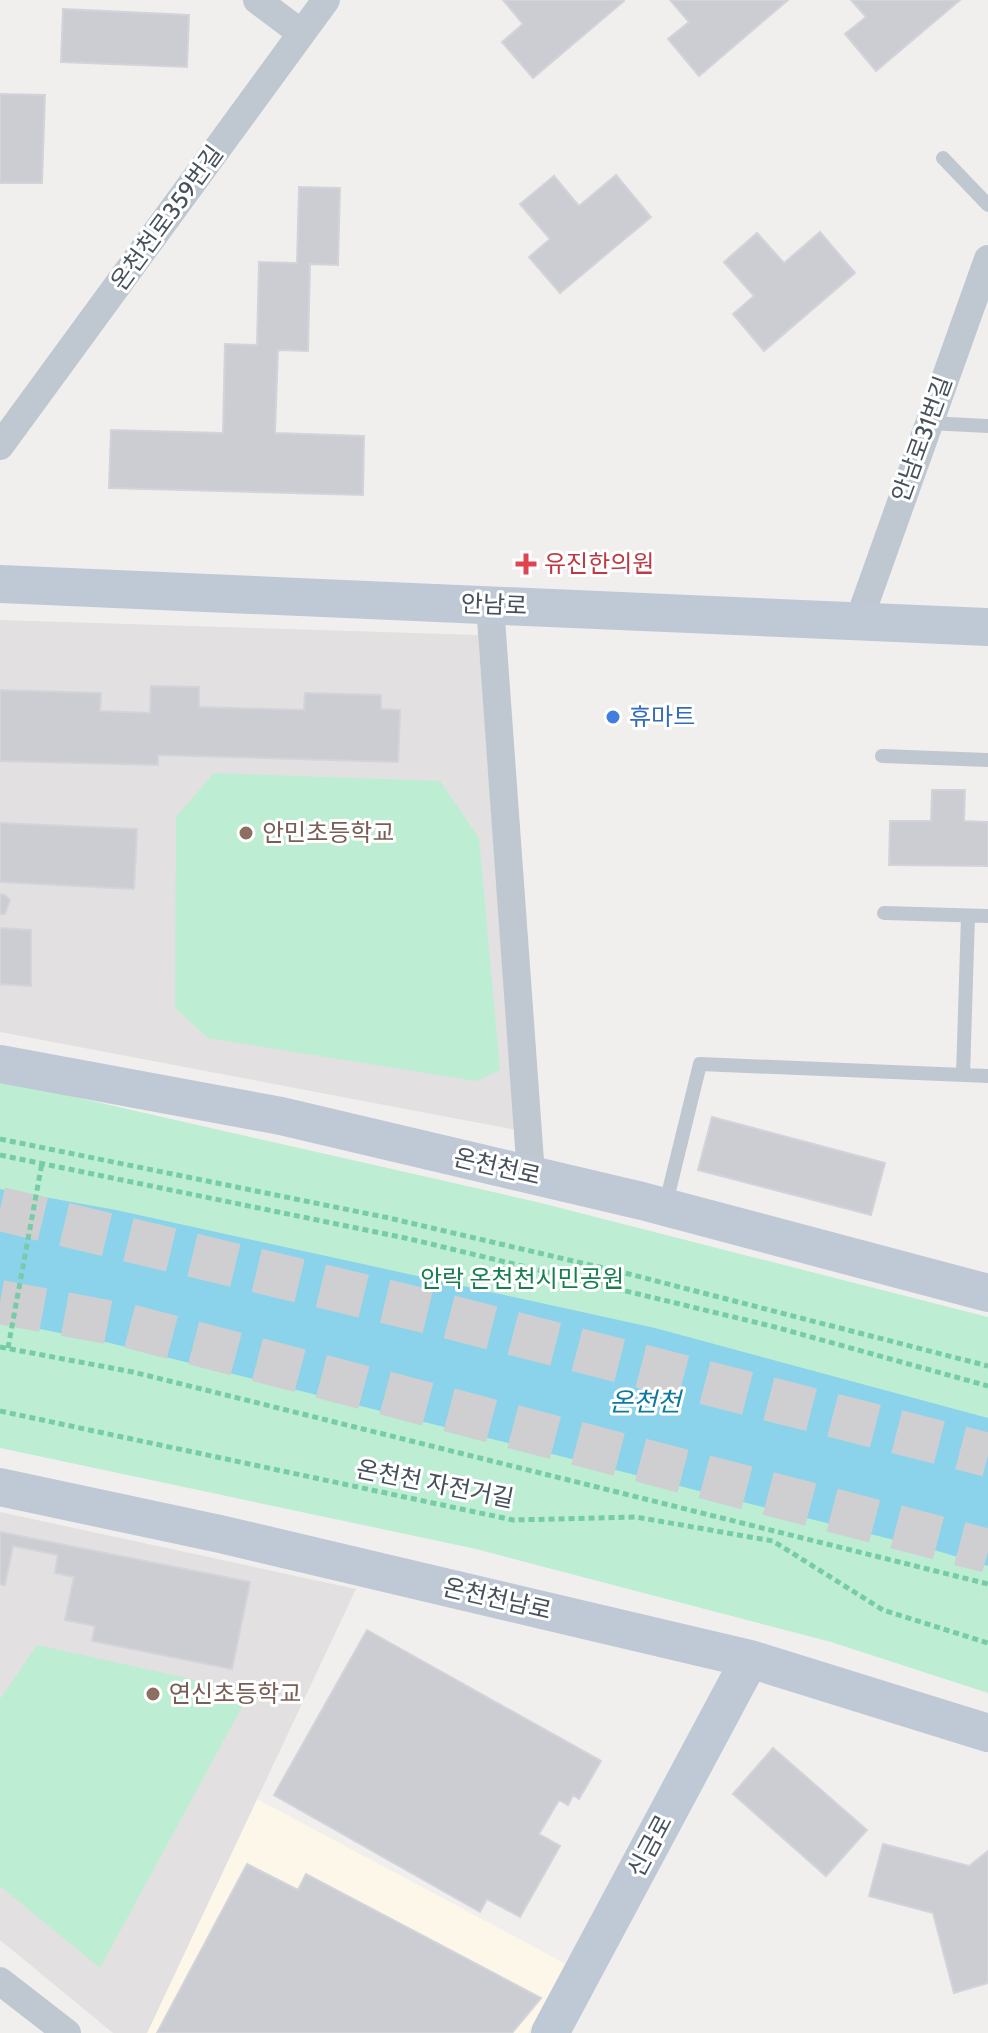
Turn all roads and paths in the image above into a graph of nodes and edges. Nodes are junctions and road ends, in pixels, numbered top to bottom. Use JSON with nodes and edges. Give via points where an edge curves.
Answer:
{"nodes":[{"id":1,"x":257,"y":0,"type":"edge"},
{"id":2,"x":326,"y":0,"type":"edge"},
{"id":3,"x":301,"y":33,"type":"junction"},
{"id":4,"x":943,"y":158,"type":"dead end"},
{"id":5,"x":988,"y":205,"type":"edge"},
{"id":6,"x":988,"y":259,"type":"edge"},
{"id":7,"x":928,"y":423,"type":"junction"},
{"id":8,"x":988,"y":426,"type":"edge"},
{"id":9,"x":0,"y":446,"type":"edge"},
{"id":10,"x":0,"y":584,"type":"edge"},
{"id":11,"x":490,"y":605,"type":"junction"},
{"id":12,"x":859,"y":620,"type":"junction"},
{"id":13,"x":988,"y":627,"type":"edge"},
{"id":14,"x":882,"y":756,"type":"dead end"},
{"id":15,"x":988,"y":760,"type":"edge"},
{"id":16,"x":884,"y":913,"type":"dead end"},
{"id":17,"x":968,"y":916,"type":"junction"},
{"id":18,"x":988,"y":916,"type":"edge"},
{"id":19,"x":0,"y":1064,"type":"edge"},
{"id":20,"x":963,"y":1075,"type":"junction"},
{"id":21,"x":988,"y":1076,"type":"edge"},
{"id":22,"x":0,"y":1139,"type":"edge"},
{"id":23,"x":0,"y":1155,"type":"edge"},
{"id":24,"x":42,"y":1163,"type":"junction"},
{"id":25,"x":531,"y":1175,"type":"junction"},
{"id":26,"x":665,"y":1207,"type":"junction"},
{"id":27,"x":988,"y":1293,"type":"edge"},
{"id":28,"x":0,"y":1347,"type":"edge"},
{"id":29,"x":8,"y":1348,"type":"junction"},
{"id":30,"x":988,"y":1366,"type":"edge"},
{"id":31,"x":988,"y":1386,"type":"edge"},
{"id":32,"x":0,"y":1411,"type":"edge"},
{"id":33,"x":0,"y":1487,"type":"edge"},
{"id":34,"x":988,"y":1584,"type":"edge"},
{"id":35,"x":988,"y":1643,"type":"edge"},
{"id":36,"x":750,"y":1659,"type":"junction"},
{"id":37,"x":988,"y":1733,"type":"edge"},
{"id":38,"x":0,"y":1981,"type":"edge"},
{"id":39,"x":67,"y":2033,"type":"edge"},
{"id":40,"x":550,"y":2033,"type":"edge"}],
"edges":[{"from":1,"to":3,"type":"street"},
{"from":2,"to":3,"type":"street","name":"온천천로359번길"},
{"from":3,"to":9,"type":"street","name":"온천천로359번길"},
{"from":4,"to":5,"type":"lane"},
{"from":6,"to":7,"type":"street","name":"안남로31번길"},
{"from":7,"to":8,"type":"lane"},
{"from":7,"to":12,"type":"street","name":"안남로31번길"},
{"from":10,"to":11,"type":"street","name":"안남로"},
{"from":11,"to":12,"type":"street","name":"안남로"},
{"from":11,"to":25,"type":"street"},
{"from":12,"to":13,"type":"street","name":"안남로"},
{"from":14,"to":15,"type":"lane"},
{"from":16,"to":17,"type":"lane"},
{"from":17,"to":18,"type":"lane"},
{"from":17,"to":20,"type":"lane"},
{"from":19,"to":25,"type":"street","name":"온천천로","via":[[281,1116]]},
{"from":20,"to":21,"type":"lane"},
{"from":20,"to":26,"type":"lane","via":[[700,1064]]},
{"from":22,"to":30,"type":"path","via":[[389,1218]]},
{"from":23,"to":24,"type":"path"},
{"from":24,"to":29,"type":"path"},
{"from":24,"to":31,"type":"path","via":[[410,1239],[775,1327]]},
{"from":25,"to":26,"type":"street","name":"온천천로"},
{"from":26,"to":27,"type":"street","name":"온천천로"},
{"from":28,"to":29,"type":"path"},
{"from":29,"to":34,"type":"path","via":[[148,1375]]},
{"from":32,"to":35,"type":"path","name":"온천천 자전거길","via":[[513,1520],[636,1517],[773,1541],[883,1610]]},
{"from":33,"to":36,"type":"street","name":"온천천남로"},
{"from":36,"to":37,"type":"street","name":"온천천남로"},
{"from":36,"to":40,"type":"street","name":"신금로"},
{"from":38,"to":39,"type":"street"}]}
